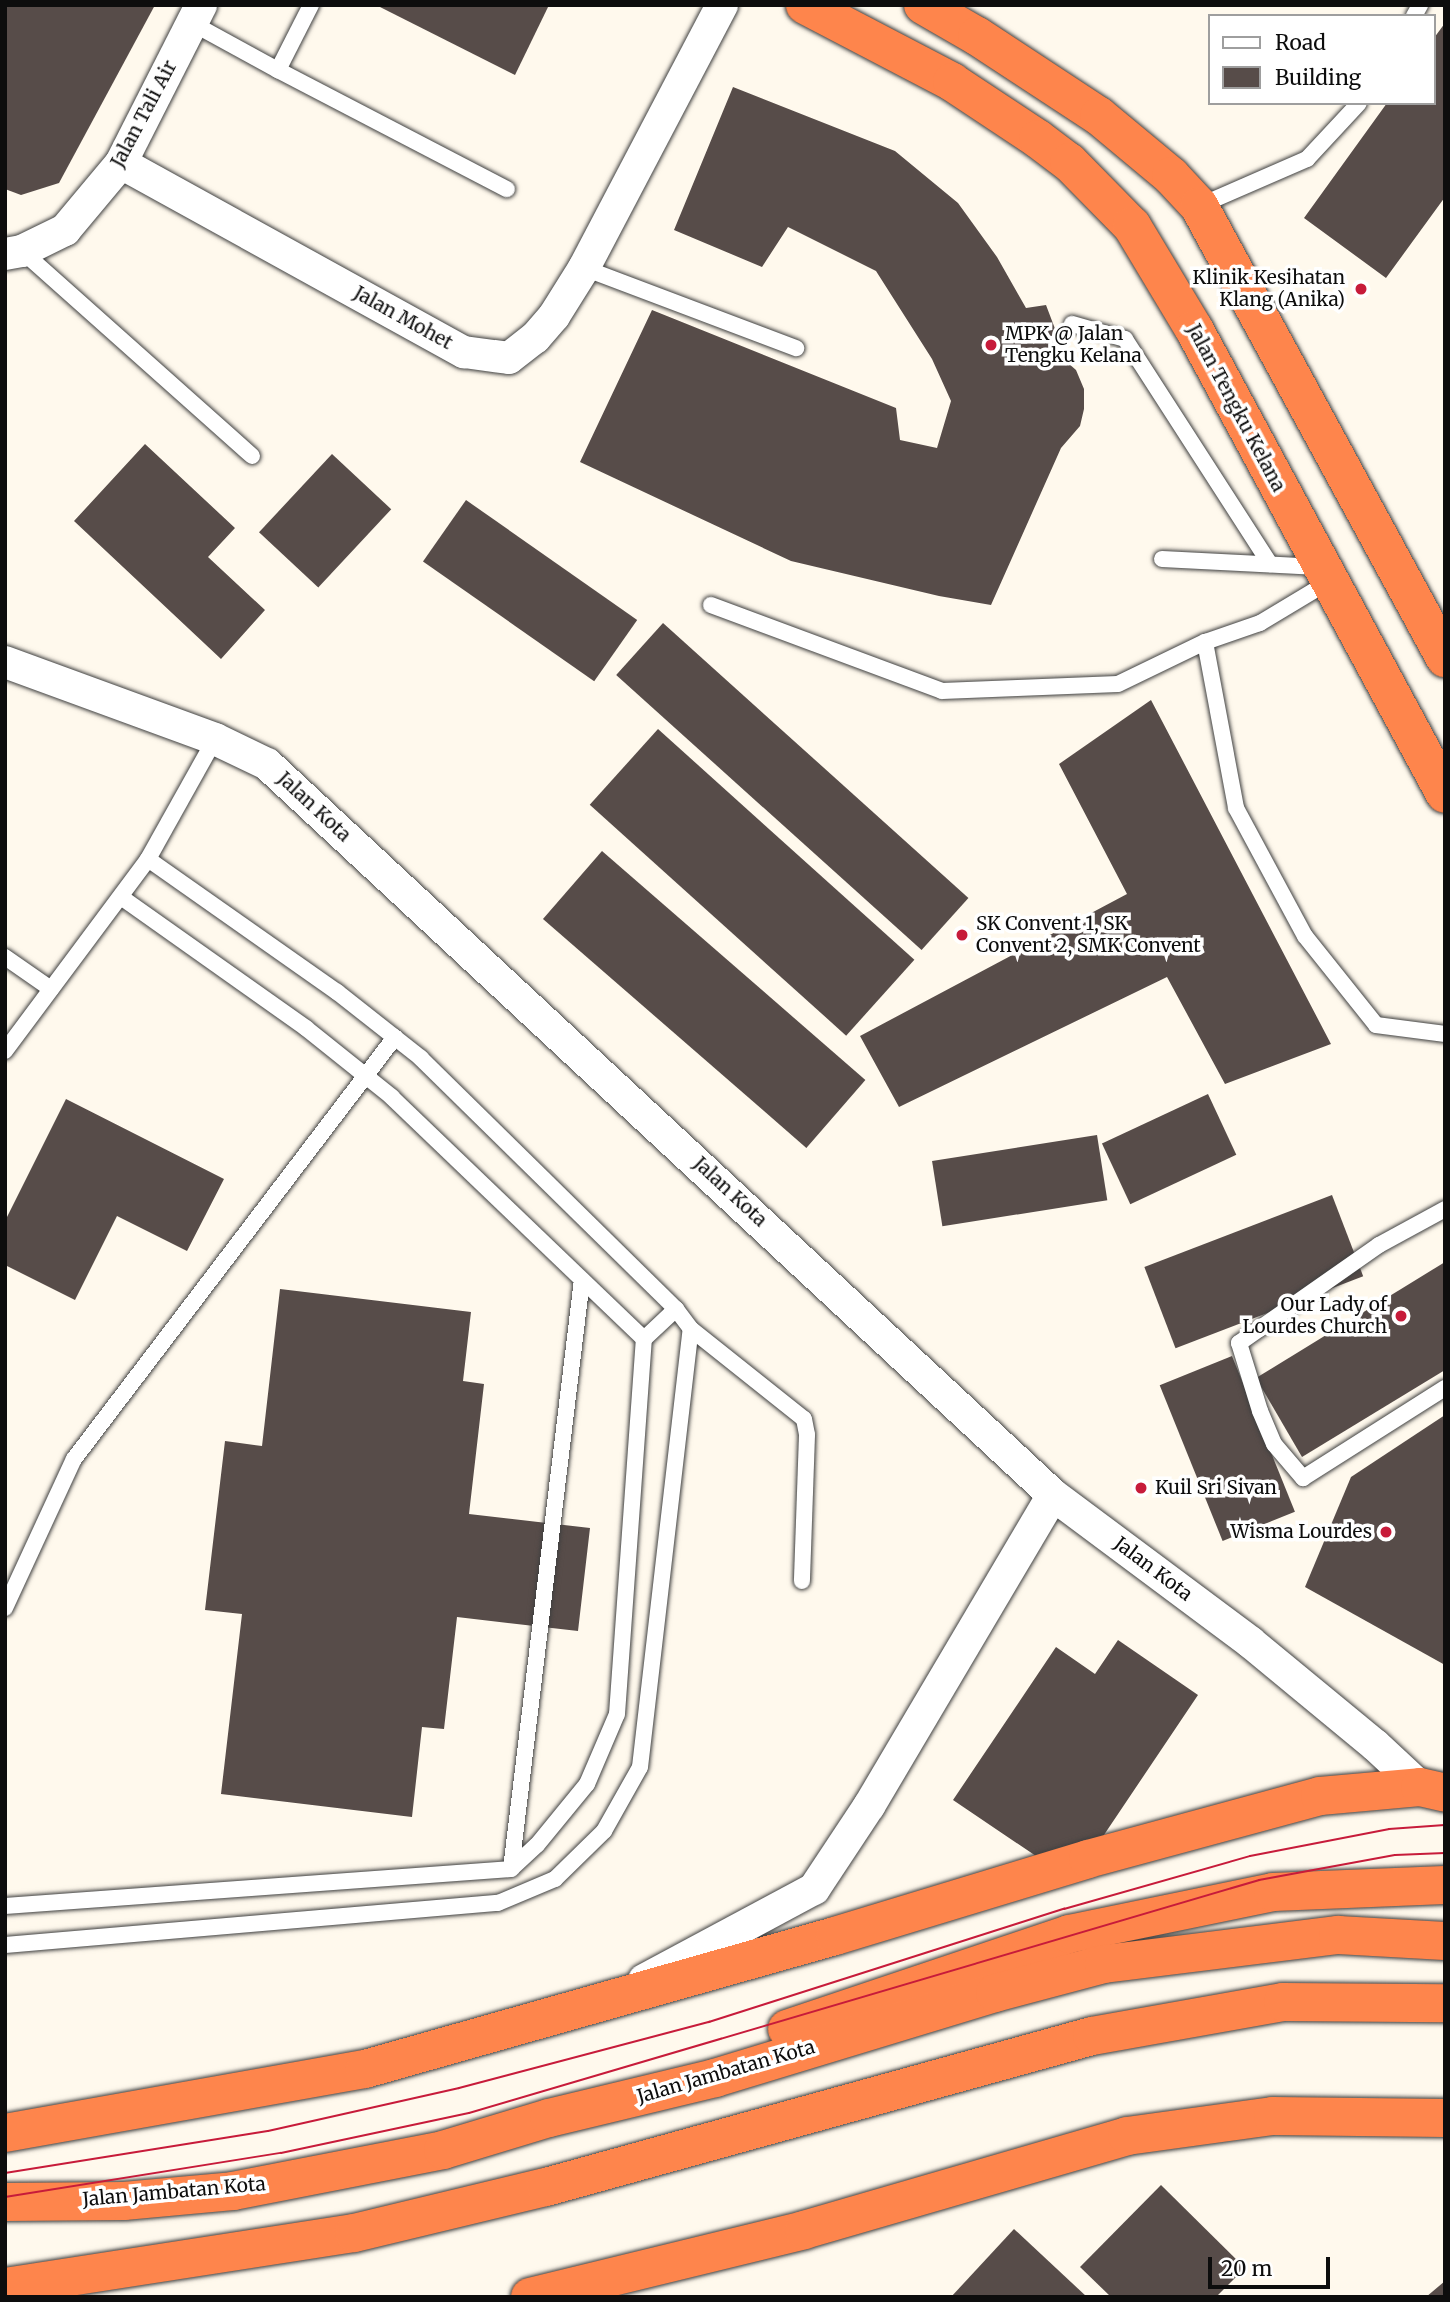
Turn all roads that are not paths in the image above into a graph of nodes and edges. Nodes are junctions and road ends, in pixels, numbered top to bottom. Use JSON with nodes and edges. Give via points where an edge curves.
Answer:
{"nodes":[{"id":1,"x":311,"y":5,"type":"edge"},
{"id":2,"x":722,"y":5,"type":"edge"},
{"id":3,"x":805,"y":5,"type":"edge"},
{"id":4,"x":923,"y":5,"type":"edge"},
{"id":5,"x":196,"y":14,"type":"edge"},
{"id":6,"x":278,"y":70,"type":"junction"},
{"id":7,"x":1357,"y":105,"type":"edge"},
{"id":8,"x":121,"y":163,"type":"junction"},
{"id":9,"x":507,"y":189,"type":"dead end"},
{"id":10,"x":1199,"y":206,"type":"junction"},
{"id":11,"x":13,"y":252,"type":"edge"},
{"id":12,"x":584,"y":268,"type":"junction"},
{"id":13,"x":1072,"y":324,"type":"dead end"},
{"id":14,"x":796,"y":348,"type":"dead end"},
{"id":15,"x":252,"y":456,"type":"dead end"},
{"id":16,"x":1162,"y":559,"type":"dead end"},
{"id":17,"x":1270,"y":564,"type":"junction"},
{"id":18,"x":1326,"y":574,"type":"junction"},
{"id":19,"x":711,"y":605,"type":"dead end"},
{"id":20,"x":1205,"y":642,"type":"junction"},
{"id":21,"x":1445,"y":657,"type":"edge"},
{"id":22,"x":5,"y":662,"type":"edge"},
{"id":23,"x":215,"y":739,"type":"junction"},
{"id":24,"x":1445,"y":794,"type":"edge"},
{"id":25,"x":148,"y":859,"type":"junction"},
{"id":26,"x":121,"y":897,"type":"junction"},
{"id":27,"x":5,"y":957,"type":"edge"},
{"id":28,"x":51,"y":989,"type":"junction"},
{"id":29,"x":1445,"y":1034,"type":"edge"},
{"id":30,"x":395,"y":1037,"type":"junction"},
{"id":31,"x":5,"y":1051,"type":"edge"},
{"id":32,"x":366,"y":1075,"type":"junction"},
{"id":33,"x":1445,"y":1209,"type":"edge"},
{"id":34,"x":582,"y":1280,"type":"junction"},
{"id":35,"x":676,"y":1308,"type":"junction"},
{"id":36,"x":691,"y":1329,"type":"junction"},
{"id":37,"x":644,"y":1339,"type":"junction"},
{"id":38,"x":1445,"y":1388,"type":"edge"},
{"id":39,"x":1053,"y":1495,"type":"junction"},
{"id":40,"x":802,"y":1581,"type":"dead end"},
{"id":41,"x":5,"y":1608,"type":"edge"},
{"id":42,"x":1432,"y":1790,"type":"edge"},
{"id":43,"x":512,"y":1869,"type":"junction"},
{"id":44,"x":1445,"y":1885,"type":"edge"},
{"id":45,"x":5,"y":1906,"type":"edge"},
{"id":46,"x":1445,"y":1941,"type":"edge"},
{"id":47,"x":5,"y":1945,"type":"edge"},
{"id":48,"x":603,"y":2002,"type":"junction"},
{"id":49,"x":1445,"y":2003,"type":"edge"},
{"id":50,"x":1445,"y":2118,"type":"edge"},
{"id":51,"x":549,"y":2119,"type":"junction"},
{"id":52,"x":5,"y":2133,"type":"edge"},
{"id":53,"x":5,"y":2202,"type":"edge"},
{"id":54,"x":5,"y":2287,"type":"edge"},
{"id":55,"x":530,"y":2297,"type":"edge"}],
"edges":[{"from":1,"to":6,"type":"lane"},
{"from":2,"to":12,"type":"street","name":"Jalan Mohet"},
{"from":3,"to":18,"type":"highway","name":"Jalan Tengku Kelana","via":[[952,82],[1038,139],[1069,162],[1132,226],[1194,329]]},
{"from":4,"to":10,"type":"highway","via":[[1099,116],[1171,176]]},
{"from":5,"to":6,"type":"lane"},
{"from":5,"to":8,"type":"street","name":"Jalan Tali Air"},
{"from":6,"to":9,"type":"lane"},
{"from":7,"to":10,"type":"lane","via":[[1307,159]]},
{"from":8,"to":11,"type":"street","name":"Jalan Tali Air","via":[[65,230]]},
{"from":8,"to":12,"type":"street","name":"Jalan Mohet","via":[[464,352],[509,358],[554,316]]},
{"from":10,"to":21,"type":"highway"},
{"from":11,"to":15,"type":"lane"},
{"from":12,"to":14,"type":"lane"},
{"from":13,"to":17,"type":"lane","via":[[1125,339]]},
{"from":16,"to":17,"type":"lane"},
{"from":17,"to":18,"type":"lane"},
{"from":18,"to":20,"type":"lane","via":[[1260,623]]},
{"from":18,"to":24,"type":"highway","name":"Jalan Tengku Kelana"},
{"from":19,"to":20,"type":"lane","via":[[942,691],[1118,684]]},
{"from":20,"to":29,"type":"lane","via":[[1236,808],[1306,936],[1376,1025]]},
{"from":22,"to":23,"type":"street","name":"Jalan Kota"},
{"from":23,"to":25,"type":"lane"},
{"from":23,"to":39,"type":"street","name":"Jalan Kota","via":[[267,764]]},
{"from":25,"to":26,"type":"lane"},
{"from":25,"to":30,"type":"lane"},
{"from":26,"to":28,"type":"lane"},
{"from":26,"to":32,"type":"lane"},
{"from":27,"to":28,"type":"lane"},
{"from":28,"to":31,"type":"lane"},
{"from":30,"to":32,"type":"lane"},
{"from":30,"to":35,"type":"lane"},
{"from":32,"to":34,"type":"lane"},
{"from":32,"to":41,"type":"lane","via":[[74,1460]]},
{"from":33,"to":38,"type":"lane","via":[[1379,1245],[1239,1343],[1274,1444],[1303,1478]]},
{"from":34,"to":37,"type":"lane"},
{"from":34,"to":43,"type":"lane"},
{"from":35,"to":36,"type":"lane"},
{"from":35,"to":37,"type":"lane"},
{"from":36,"to":40,"type":"lane","via":[[804,1419]]},
{"from":36,"to":47,"type":"lane","via":[[640,1767],[604,1831],[555,1879],[498,1903]]},
{"from":37,"to":43,"type":"lane","via":[[617,1714],[587,1784]]},
{"from":39,"to":42,"type":"street","name":"Jalan Kota","via":[[1250,1642]]},
{"from":39,"to":48,"type":"street","via":[[869,1806],[814,1889]]},
{"from":42,"to":48,"type":"highway","via":[[1320,1796],[1088,1859]]},
{"from":43,"to":45,"type":"lane"},
{"from":44,"to":51,"type":"highway","via":[[1273,1892],[1069,1934],[707,2056]]},
{"from":46,"to":51,"type":"highway","name":"Jalan Jambatan Kota","via":[[1338,1935],[1104,1964],[715,2078]]},
{"from":48,"to":52,"type":"highway","via":[[365,2069]]},
{"from":49,"to":54,"type":"highway","via":[[1283,2002],[1092,2035],[546,2187],[354,2233]]},
{"from":50,"to":55,"type":"highway","via":[[1273,2116],[1127,2136],[804,2230]]},
{"from":51,"to":53,"type":"highway","name":"Jalan Jambatan Kota","via":[[443,2150],[233,2191],[124,2201]]}]}
